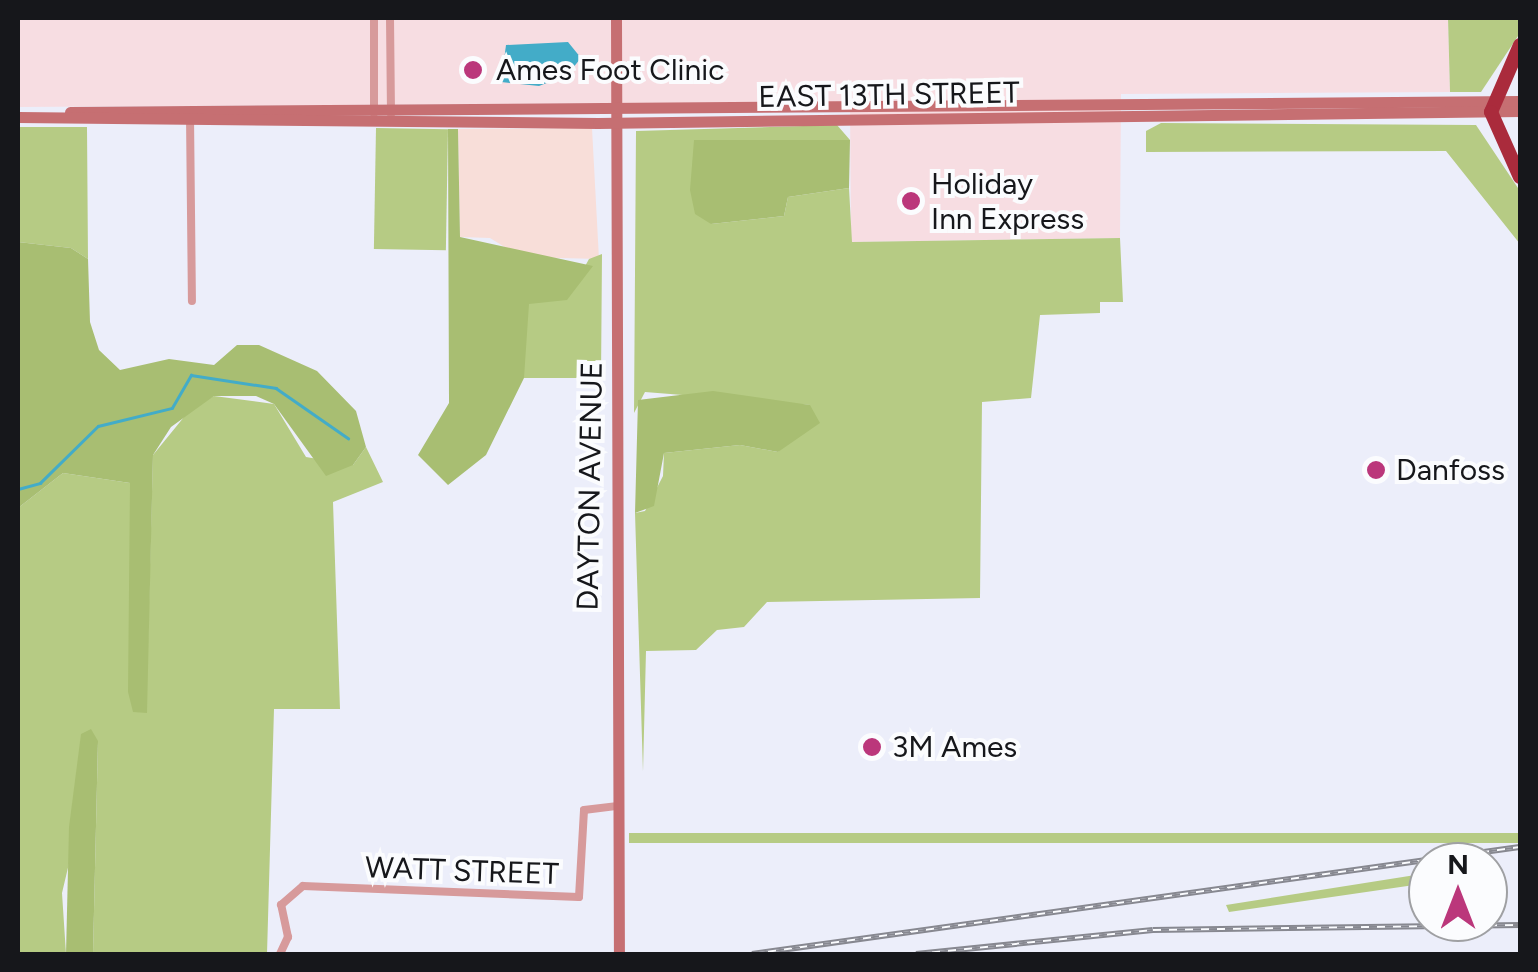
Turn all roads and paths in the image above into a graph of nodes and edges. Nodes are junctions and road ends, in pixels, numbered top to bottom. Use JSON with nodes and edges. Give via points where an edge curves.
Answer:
{"nodes":[{"id":1,"x":374,"y":18,"type":"edge"},
{"id":2,"x":390,"y":18,"type":"edge"},
{"id":3,"x":616,"y":18,"type":"edge"},
{"id":4,"x":1520,"y":45,"type":"edge"},
{"id":5,"x":1520,"y":101,"type":"edge"},
{"id":6,"x":1491,"y":107,"type":"junction"},
{"id":7,"x":616,"y":108,"type":"junction"},
{"id":8,"x":1520,"y":111,"type":"edge"},
{"id":9,"x":18,"y":116,"type":"edge"},
{"id":10,"x":190,"y":116,"type":"junction"},
{"id":11,"x":374,"y":116,"type":"junction"},
{"id":12,"x":391,"y":116,"type":"junction"},
{"id":13,"x":616,"y":123,"type":"junction"},
{"id":14,"x":1520,"y":177,"type":"edge"},
{"id":15,"x":192,"y":301,"type":"dead end"},
{"id":16,"x":616,"y":806,"type":"junction"},
{"id":17,"x":280,"y":954,"type":"edge"},
{"id":18,"x":618,"y":954,"type":"edge"}],
"edges":[{"from":1,"to":11,"type":"street"},
{"from":2,"to":12,"type":"street"},
{"from":3,"to":7,"type":"main road","name":"DAYTON AVENUE"},
{"from":4,"to":6,"type":"highway"},
{"from":5,"to":6,"type":"main road","name":"EAST 13TH STREET"},
{"from":6,"to":7,"type":"main road","name":"EAST 13TH STREET"},
{"from":6,"to":8,"type":"main road","name":"EAST 13TH STREET"},
{"from":6,"to":13,"type":"main road","name":"EAST 13TH STREET"},
{"from":6,"to":14,"type":"highway"},
{"from":7,"to":12,"type":"main road","name":"EAST 13TH STREET"},
{"from":7,"to":13,"type":"main road","name":"DAYTON AVENUE"},
{"from":9,"to":10,"type":"main road","name":"EAST 13TH STREET"},
{"from":10,"to":11,"type":"main road","name":"EAST 13TH STREET"},
{"from":10,"to":15,"type":"street"},
{"from":11,"to":12,"type":"main road","name":"EAST 13TH STREET"},
{"from":12,"to":13,"type":"main road","name":"EAST 13TH STREET"},
{"from":13,"to":16,"type":"main road","name":"DAYTON AVENUE"},
{"from":16,"to":17,"type":"street","name":"WATT STREET","via":[[584,810],[579,897],[304,886],[281,905],[288,937]]},
{"from":16,"to":18,"type":"main road","name":"DAYTON AVENUE"}]}
